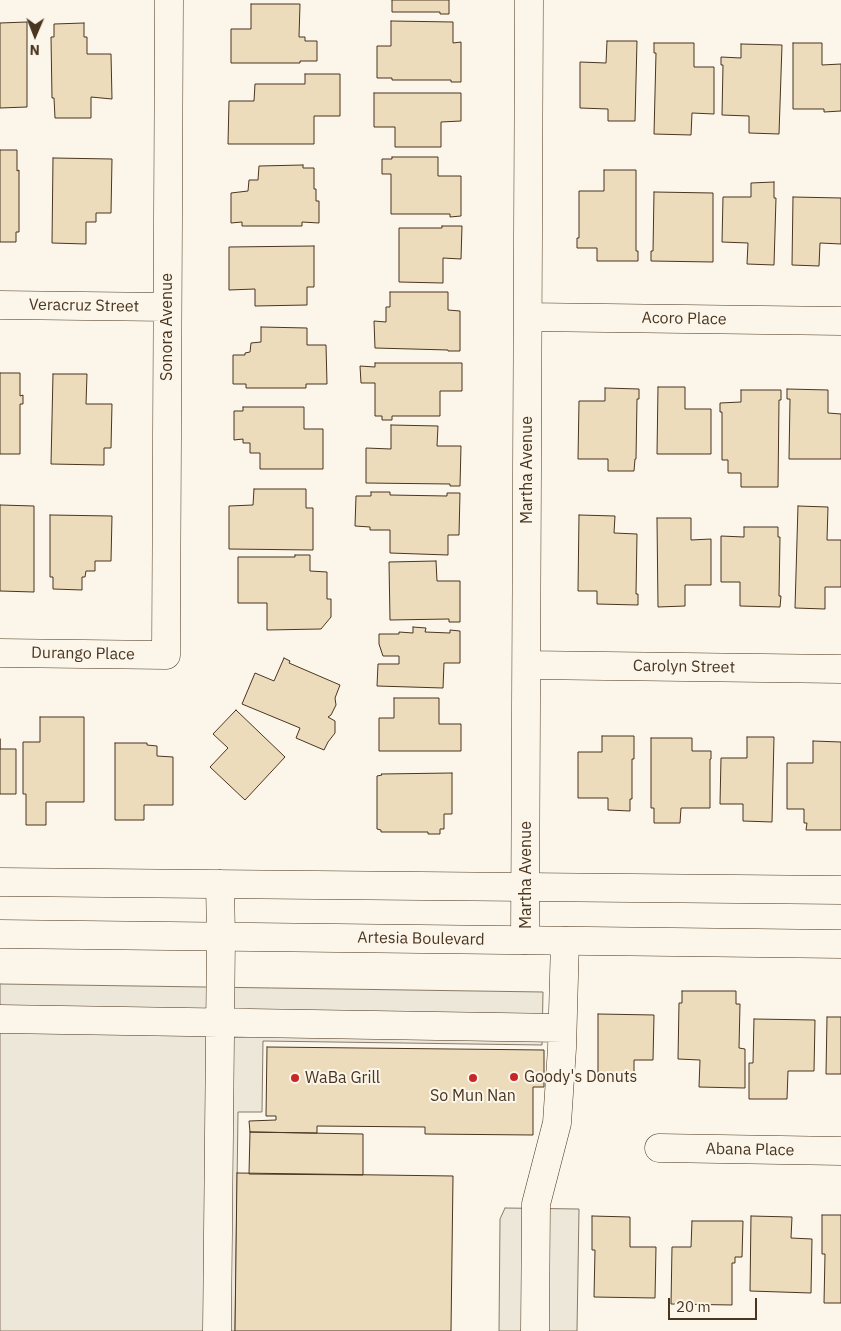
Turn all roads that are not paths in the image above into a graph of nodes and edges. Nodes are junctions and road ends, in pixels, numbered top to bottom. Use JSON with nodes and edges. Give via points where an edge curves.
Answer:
{"nodes":[{"id":1,"x":169,"y":0,"type":"edge"},
{"id":2,"x":529,"y":0,"type":"edge"},
{"id":3,"x":0,"y":305,"type":"edge"},
{"id":4,"x":167,"y":307,"type":"junction"},
{"id":5,"x":528,"y":317,"type":"junction"},
{"id":6,"x":841,"y":321,"type":"edge"},
{"id":7,"x":0,"y":653,"type":"edge"},
{"id":8,"x":166,"y":655,"type":"joint"},
{"id":9,"x":526,"y":666,"type":"junction"},
{"id":10,"x":841,"y":669,"type":"edge"},
{"id":11,"x":0,"y":882,"type":"edge"},
{"id":12,"x":220,"y":884,"type":"junction"},
{"id":13,"x":526,"y":887,"type":"junction"},
{"id":14,"x":841,"y":890,"type":"edge"},
{"id":15,"x":0,"y":934,"type":"edge"},
{"id":16,"x":220,"y":937,"type":"junction"},
{"id":17,"x":525,"y":940,"type":"junction"},
{"id":18,"x":565,"y":941,"type":"junction"},
{"id":19,"x":841,"y":944,"type":"edge"},
{"id":20,"x":0,"y":1019,"type":"edge"},
{"id":21,"x":220,"y":1023,"type":"junction"},
{"id":22,"x":562,"y":1028,"type":"junction"},
{"id":23,"x":660,"y":1148,"type":"dead end"},
{"id":24,"x":841,"y":1152,"type":"edge"},
{"id":25,"x":217,"y":1331,"type":"edge"},
{"id":26,"x":535,"y":1331,"type":"edge"}],
"edges":[{"from":1,"to":4,"type":"street","name":"Sonora Avenue"},
{"from":2,"to":5,"type":"street","name":"Martha Avenue"},
{"from":3,"to":4,"type":"street","name":"Veracruz Street"},
{"from":4,"to":8,"type":"street","name":"Sonora Avenue"},
{"from":5,"to":6,"type":"street","name":"Acoro Place"},
{"from":5,"to":9,"type":"street","name":"Martha Avenue"},
{"from":7,"to":8,"type":"street","name":"Durango Place"},
{"from":9,"to":10,"type":"street","name":"Carolyn Street"},
{"from":9,"to":13,"type":"street","name":"Martha Avenue"},
{"from":11,"to":12,"type":"street"},
{"from":12,"to":13,"type":"street"},
{"from":12,"to":16,"type":"street"},
{"from":13,"to":14,"type":"street"},
{"from":13,"to":17,"type":"street","name":"Martha Avenue"},
{"from":15,"to":16,"type":"street","name":"Artesia Boulevard"},
{"from":16,"to":17,"type":"street","name":"Artesia Boulevard"},
{"from":16,"to":21,"type":"street"},
{"from":17,"to":18,"type":"street","name":"Artesia Boulevard"},
{"from":18,"to":19,"type":"street","name":"Artesia Boulevard"},
{"from":18,"to":22,"type":"street"},
{"from":20,"to":21,"type":"street"},
{"from":21,"to":22,"type":"street"},
{"from":21,"to":25,"type":"street"},
{"from":22,"to":26,"type":"street","via":[[557,1123],[536,1204]]},
{"from":23,"to":24,"type":"street","name":"Abana Place"}]}
